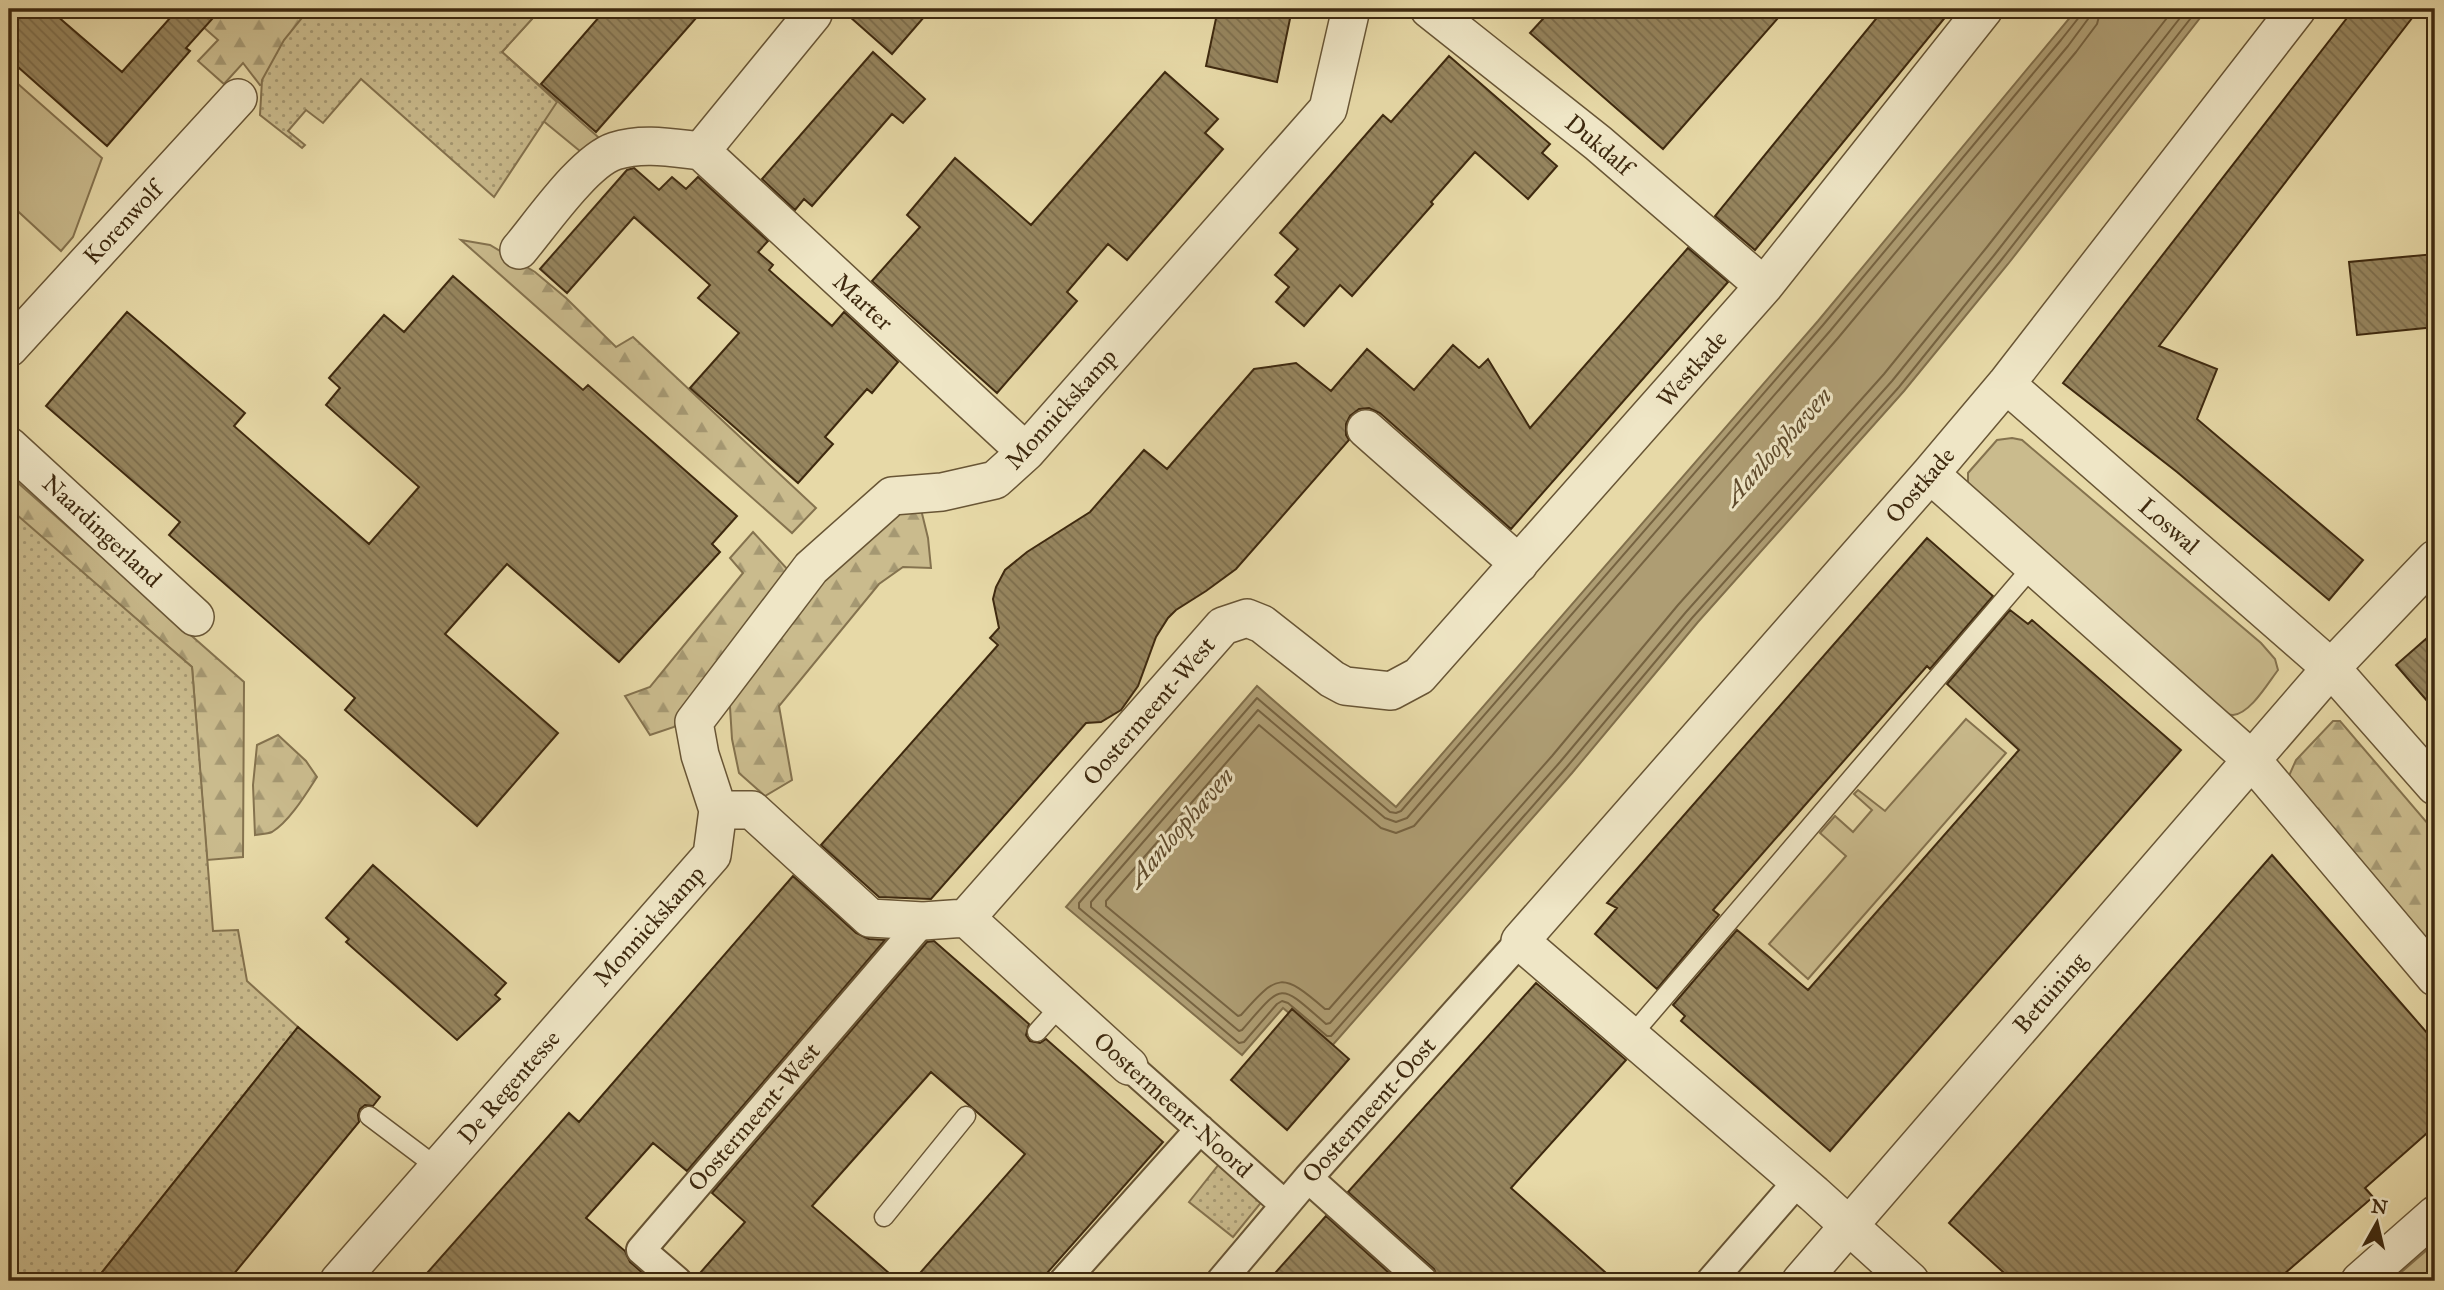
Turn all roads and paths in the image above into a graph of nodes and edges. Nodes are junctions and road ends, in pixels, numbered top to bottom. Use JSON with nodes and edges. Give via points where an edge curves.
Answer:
{"nodes":[{"id":1,"x":810,"y":9,"type":"edge"},
{"id":2,"x":1351,"y":9,"type":"edge"},
{"id":3,"x":1429,"y":9,"type":"edge"},
{"id":4,"x":1984,"y":9,"type":"edge"},
{"id":5,"x":2297,"y":9,"type":"edge"},
{"id":6,"x":238,"y":98,"type":"dead end"},
{"id":7,"x":701,"y":151,"type":"junction"},
{"id":8,"x":519,"y":250,"type":"dead end"},
{"id":9,"x":1764,"y":286,"type":"junction"},
{"id":10,"x":9,"y":348,"type":"edge"},
{"id":11,"x":2006,"y":384,"type":"junction"},
{"id":12,"x":1366,"y":429,"type":"dead end"},
{"id":13,"x":9,"y":446,"type":"edge"},
{"id":14,"x":1026,"y":452,"type":"junction"},
{"id":15,"x":1930,"y":474,"type":"junction"},
{"id":16,"x":2435,"y":559,"type":"edge"},
{"id":17,"x":1519,"y":564,"type":"junction"},
{"id":18,"x":2033,"y":566,"type":"junction"},
{"id":19,"x":195,"y":617,"type":"dead end"},
{"id":20,"x":2331,"y":668,"type":"junction"},
{"id":21,"x":2251,"y":759,"type":"junction"},
{"id":22,"x":2435,"y":786,"type":"edge"},
{"id":23,"x":718,"y":810,"type":"junction"},
{"id":24,"x":966,"y":918,"type":"junction"},
{"id":25,"x":923,"y":921,"type":"junction"},
{"id":26,"x":1520,"y":941,"type":"junction"},
{"id":27,"x":2435,"y":977,"type":"edge"},
{"id":28,"x":1062,"y":1004,"type":"junction"},
{"id":29,"x":579,"y":1005,"type":"joint"},
{"id":30,"x":1037,"y":1032,"type":"dead end"},
{"id":31,"x":1631,"y":1036,"type":"junction"},
{"id":32,"x":1129,"y":1066,"type":"joint"},
{"id":33,"x":369,"y":1115,"type":"dead end"},
{"id":34,"x":966,"y":1116,"type":"dead end"},
{"id":35,"x":1200,"y":1129,"type":"junction"},
{"id":36,"x":438,"y":1168,"type":"junction"},
{"id":37,"x":1308,"y":1178,"type":"junction"},
{"id":38,"x":1798,"y":1181,"type":"junction"},
{"id":39,"x":1285,"y":1205,"type":"junction"},
{"id":40,"x":2435,"y":1215,"type":"edge"},
{"id":41,"x":884,"y":1217,"type":"dead end"},
{"id":42,"x":1848,"y":1226,"type":"junction"},
{"id":43,"x":339,"y":1281,"type":"edge"},
{"id":44,"x":677,"y":1281,"type":"edge"},
{"id":45,"x":1064,"y":1281,"type":"edge"},
{"id":46,"x":1221,"y":1281,"type":"edge"},
{"id":47,"x":1423,"y":1281,"type":"edge"},
{"id":48,"x":1711,"y":1281,"type":"edge"},
{"id":49,"x":1801,"y":1281,"type":"edge"},
{"id":50,"x":1910,"y":1281,"type":"edge"},
{"id":51,"x":2360,"y":1281,"type":"edge"}],
"edges":[{"from":1,"to":7,"type":"street","via":[[813,14]]},
{"from":2,"to":14,"type":"street","name":"Monnickskamp","via":[[1328,109]]},
{"from":3,"to":9,"type":"street","name":"Dukdalf","via":[[1598,143]]},
{"from":4,"to":9,"type":"street","name":"Westkade"},
{"from":5,"to":11,"type":"street","name":"Oostkade"},
{"from":6,"to":10,"type":"street","name":"Korenwolf"},
{"from":7,"to":8,"type":"street","via":[[651,146],[614,151],[585,171]]},
{"from":7,"to":14,"type":"street","name":"Marter"},
{"from":9,"to":17,"type":"street","name":"Westkade"},
{"from":11,"to":15,"type":"street","name":"Oostkade"},
{"from":11,"to":20,"type":"street","name":"Loswal"},
{"from":12,"to":17,"type":"street"},
{"from":13,"to":19,"type":"street","name":"Naardingerland"},
{"from":14,"to":23,"type":"street","name":"Monnickskamp","via":[[995,480],[942,492],[892,496],[811,568],[694,722]]},
{"from":15,"to":18,"type":"street"},
{"from":15,"to":26,"type":"street","name":"Oostkade"},
{"from":16,"to":20,"type":"street"},
{"from":17,"to":24,"type":"street","name":"Oostermeent-West","via":[[1419,676],[1391,691],[1345,686],[1262,624],[1247,618],[1223,626]]},
{"from":18,"to":21,"type":"street"},
{"from":18,"to":31,"type":"lane"},
{"from":20,"to":21,"type":"street"},
{"from":20,"to":22,"type":"street","name":"Loswal"},
{"from":21,"to":27,"type":"street"},
{"from":21,"to":42,"type":"street","name":"Betuining"},
{"from":23,"to":25,"type":"street","via":[[752,810],[870,918]]},
{"from":23,"to":29,"type":"street","name":"Monnickskamp","via":[[712,855]]},
{"from":24,"to":25,"type":"street"},
{"from":24,"to":28,"type":"street","name":"Oostermeent-Noord"},
{"from":25,"to":44,"type":"street","name":"Oostermeent-West","via":[[641,1250]]},
{"from":26,"to":31,"type":"street"},
{"from":26,"to":37,"type":"street","name":"Oostermeent-Oost"},
{"from":28,"to":30,"type":"lane"},
{"from":28,"to":32,"type":"street","name":"Oostermeent-Noord"},
{"from":29,"to":36,"type":"street","name":"De Regentesse"},
{"from":31,"to":38,"type":"street"},
{"from":32,"to":35,"type":"street","name":"Oostermeent-Noord"},
{"from":33,"to":36,"type":"lane"},
{"from":34,"to":41,"type":"lane"},
{"from":35,"to":39,"type":"street","name":"Oostermeent-Noord"},
{"from":35,"to":45,"type":"street"},
{"from":36,"to":43,"type":"street","name":"De Regentesse"},
{"from":37,"to":39,"type":"street","name":"Oostermeent-Oost"},
{"from":37,"to":47,"type":"street"},
{"from":38,"to":42,"type":"street"},
{"from":38,"to":48,"type":"street"},
{"from":39,"to":46,"type":"street","name":"Oostermeent-Oost"},
{"from":40,"to":51,"type":"street"},
{"from":42,"to":49,"type":"street","name":"Betuining"},
{"from":42,"to":50,"type":"street"}]}
